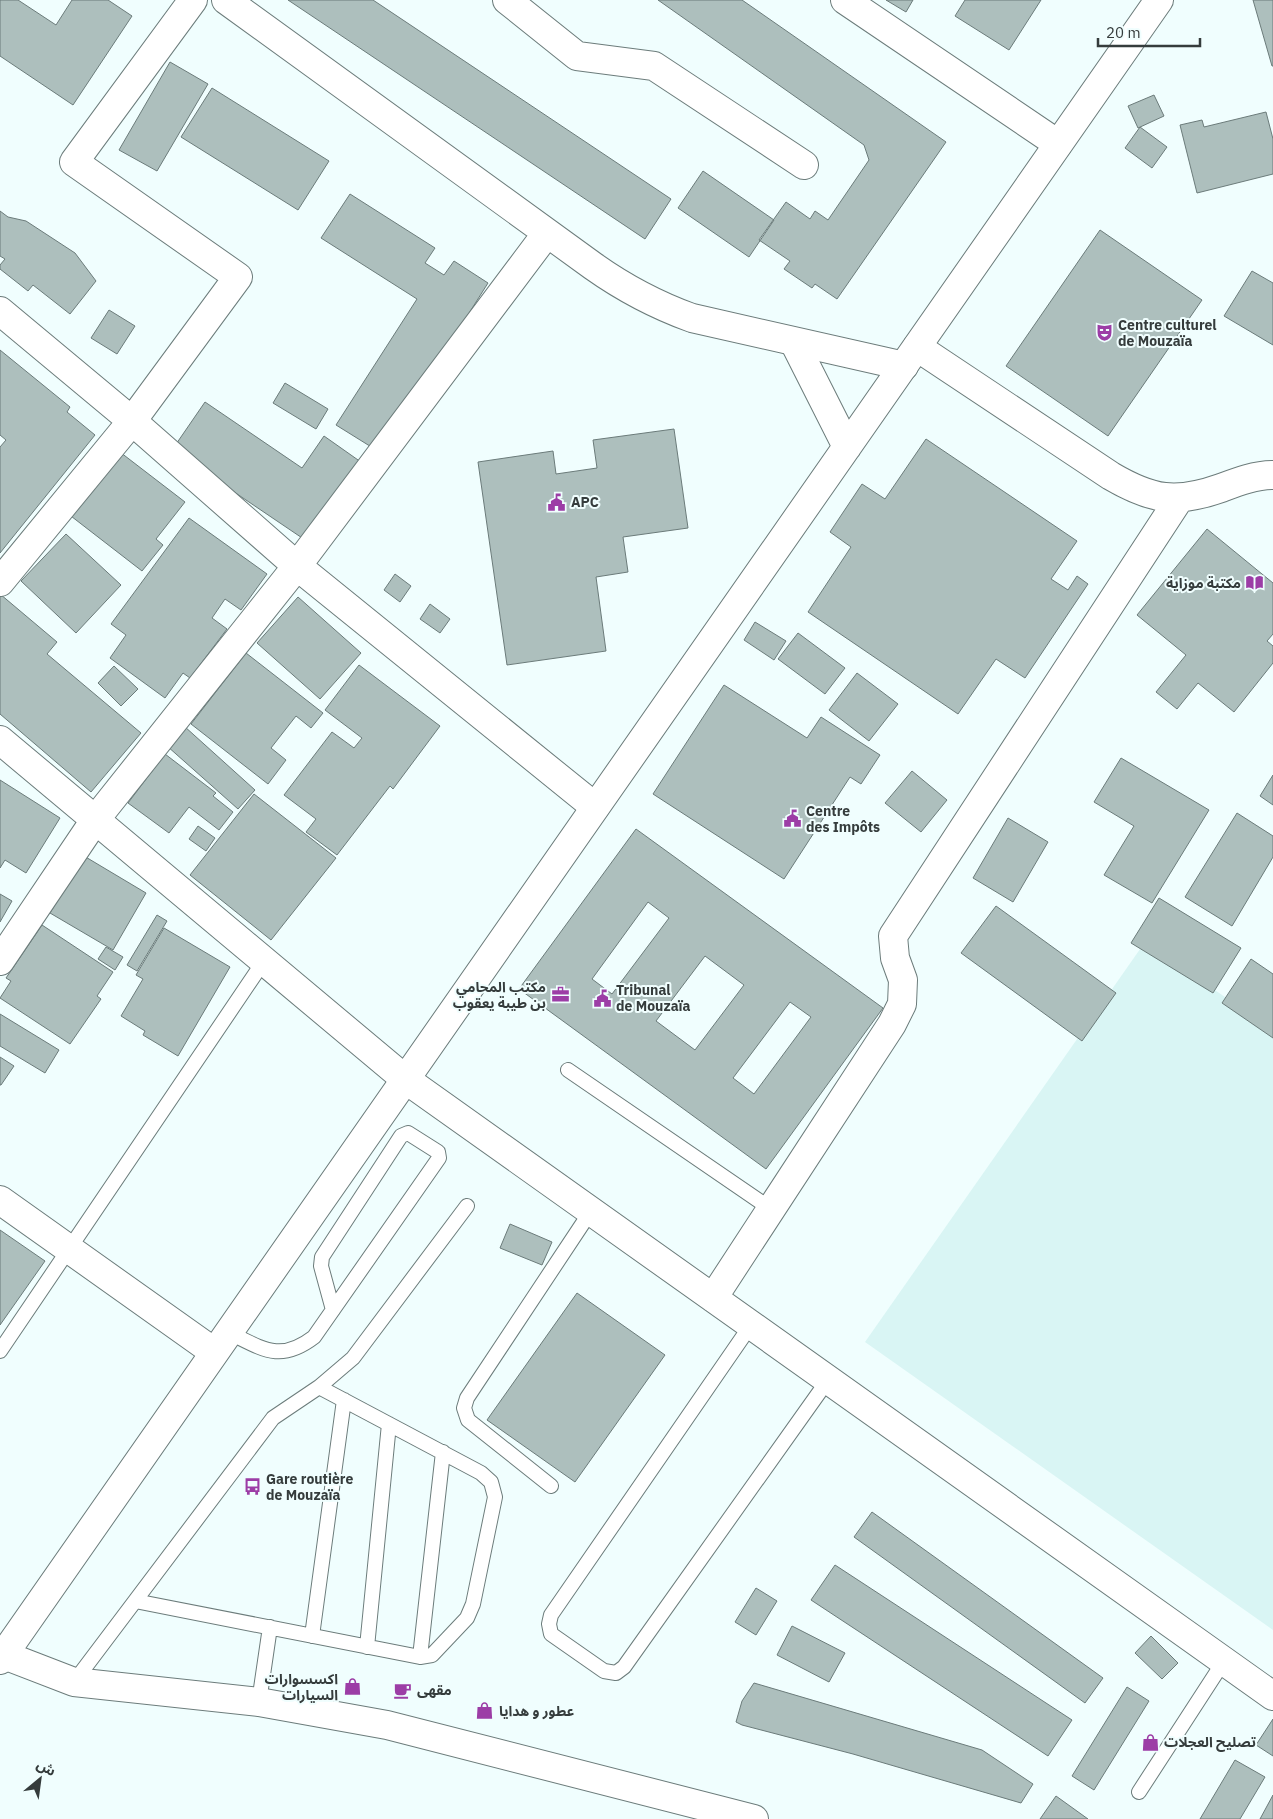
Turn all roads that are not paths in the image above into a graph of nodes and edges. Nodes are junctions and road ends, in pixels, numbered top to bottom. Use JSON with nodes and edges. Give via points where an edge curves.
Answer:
{"nodes":[{"id":1,"x":193,"y":0,"type":"edge"},
{"id":2,"x":226,"y":0,"type":"edge"},
{"id":3,"x":507,"y":0,"type":"edge"},
{"id":4,"x":844,"y":0,"type":"edge"},
{"id":5,"x":1159,"y":0,"type":"edge"},
{"id":6,"x":1058,"y":144,"type":"junction"},
{"id":7,"x":804,"y":165,"type":"dead end"},
{"id":8,"x":547,"y":233,"type":"junction"},
{"id":9,"x":0,"y":311,"type":"edge"},
{"id":10,"x":794,"y":342,"type":"junction"},
{"id":11,"x":910,"y":356,"type":"junction"},
{"id":12,"x":132,"y":421,"type":"junction"},
{"id":13,"x":847,"y":446,"type":"junction"},
{"id":14,"x":1273,"y":475,"type":"edge"},
{"id":15,"x":1179,"y":499,"type":"junction"},
{"id":16,"x":297,"y":566,"type":"junction"},
{"id":17,"x":0,"y":582,"type":"edge"},
{"id":18,"x":0,"y":740,"type":"edge"},
{"id":19,"x":595,"y":807,"type":"junction"},
{"id":20,"x":95,"y":820,"type":"junction"},
{"id":21,"x":0,"y":961,"type":"edge"},
{"id":22,"x":264,"y":961,"type":"junction"},
{"id":23,"x":568,"y":1070,"type":"dead end"},
{"id":24,"x":405,"y":1079,"type":"junction"},
{"id":25,"x":0,"y":1200,"type":"edge"},
{"id":26,"x":467,"y":1206,"type":"dead end"},
{"id":27,"x":771,"y":1209,"type":"junction"},
{"id":28,"x":591,"y":1211,"type":"junction"},
{"id":29,"x":68,"y":1248,"type":"junction"},
{"id":30,"x":713,"y":1298,"type":"junction"},
{"id":31,"x":333,"y":1310,"type":"junction"},
{"id":32,"x":751,"y":1325,"type":"junction"},
{"id":33,"x":222,"y":1342,"type":"junction"},
{"id":34,"x":0,"y":1351,"type":"edge"},
{"id":35,"x":828,"y":1380,"type":"junction"},
{"id":36,"x":319,"y":1387,"type":"junction"},
{"id":37,"x":344,"y":1400,"type":"junction"},
{"id":38,"x":389,"y":1424,"type":"junction"},
{"id":39,"x":443,"y":1452,"type":"junction"},
{"id":40,"x":551,"y":1486,"type":"dead end"},
{"id":41,"x":135,"y":1601,"type":"junction"},
{"id":42,"x":270,"y":1627,"type":"junction"},
{"id":43,"x":312,"y":1636,"type":"junction"},
{"id":44,"x":367,"y":1647,"type":"junction"},
{"id":45,"x":1,"y":1655,"type":"edge"},
{"id":46,"x":420,"y":1657,"type":"junction"},
{"id":47,"x":1224,"y":1661,"type":"junction"},
{"id":48,"x":74,"y":1682,"type":"junction"},
{"id":49,"x":1273,"y":1696,"type":"edge"},
{"id":50,"x":259,"y":1702,"type":"junction"},
{"id":51,"x":1139,"y":1792,"type":"dead end"},
{"id":52,"x":754,"y":1819,"type":"edge"}],
"edges":[{"from":1,"to":12,"type":"street","via":[[74,162],[238,277]]},
{"from":2,"to":8,"type":"street"},
{"from":3,"to":7,"type":"street","via":[[577,56],[654,66]]},
{"from":4,"to":6,"type":"street"},
{"from":5,"to":6,"type":"street"},
{"from":6,"to":11,"type":"street"},
{"from":8,"to":10,"type":"street","via":[[616,283],[664,308],[692,318]]},
{"from":8,"to":16,"type":"street"},
{"from":9,"to":12,"type":"street"},
{"from":10,"to":11,"type":"street"},
{"from":10,"to":13,"type":"street"},
{"from":11,"to":13,"type":"street"},
{"from":11,"to":15,"type":"street","via":[[1132,489]]},
{"from":12,"to":16,"type":"street"},
{"from":12,"to":17,"type":"street"},
{"from":13,"to":19,"type":"street"},
{"from":14,"to":15,"type":"street"},
{"from":15,"to":27,"type":"street","via":[[893,936],[895,958],[903,980],[902,1004]]},
{"from":16,"to":19,"type":"street"},
{"from":16,"to":20,"type":"street"},
{"from":18,"to":20,"type":"street"},
{"from":19,"to":24,"type":"street"},
{"from":20,"to":21,"type":"street"},
{"from":20,"to":22,"type":"street"},
{"from":22,"to":24,"type":"street"},
{"from":22,"to":29,"type":"lane"},
{"from":23,"to":27,"type":"lane"},
{"from":24,"to":28,"type":"street"},
{"from":24,"to":33,"type":"street"},
{"from":25,"to":29,"type":"street"},
{"from":26,"to":36,"type":"lane","via":[[353,1358]]},
{"from":27,"to":30,"type":"street"},
{"from":28,"to":30,"type":"street"},
{"from":28,"to":40,"type":"lane","via":[[467,1398],[464,1408],[468,1420]]},
{"from":29,"to":33,"type":"street"},
{"from":29,"to":34,"type":"lane"},
{"from":30,"to":32,"type":"street"},
{"from":31,"to":31,"type":"lane","via":[[439,1158],[438,1152],[408,1133],[401,1136],[322,1257],[321,1266]]},
{"from":31,"to":33,"type":"lane","via":[[314,1336],[301,1347],[270,1352]]},
{"from":32,"to":35,"type":"street"},
{"from":32,"to":35,"type":"lane","via":[[551,1616],[548,1624],[551,1634],[604,1671],[616,1673],[624,1667]]},
{"from":33,"to":45,"type":"street"},
{"from":35,"to":47,"type":"street"},
{"from":36,"to":37,"type":"lane"},
{"from":36,"to":41,"type":"lane","via":[[273,1418]]},
{"from":37,"to":38,"type":"lane"},
{"from":37,"to":43,"type":"lane"},
{"from":38,"to":39,"type":"lane"},
{"from":38,"to":44,"type":"lane"},
{"from":39,"to":46,"type":"lane"},
{"from":39,"to":46,"type":"lane","via":[[482,1473],[491,1482],[495,1497],[473,1604],[467,1618],[432,1655]]},
{"from":41,"to":42,"type":"lane"},
{"from":41,"to":48,"type":"lane"},
{"from":42,"to":43,"type":"lane"},
{"from":42,"to":50,"type":"lane"},
{"from":43,"to":44,"type":"lane"},
{"from":44,"to":46,"type":"lane"},
{"from":45,"to":48,"type":"street"},
{"from":47,"to":49,"type":"street"},
{"from":47,"to":51,"type":"lane"},
{"from":48,"to":50,"type":"street"},
{"from":50,"to":52,"type":"street","via":[[387,1725]]}]}
